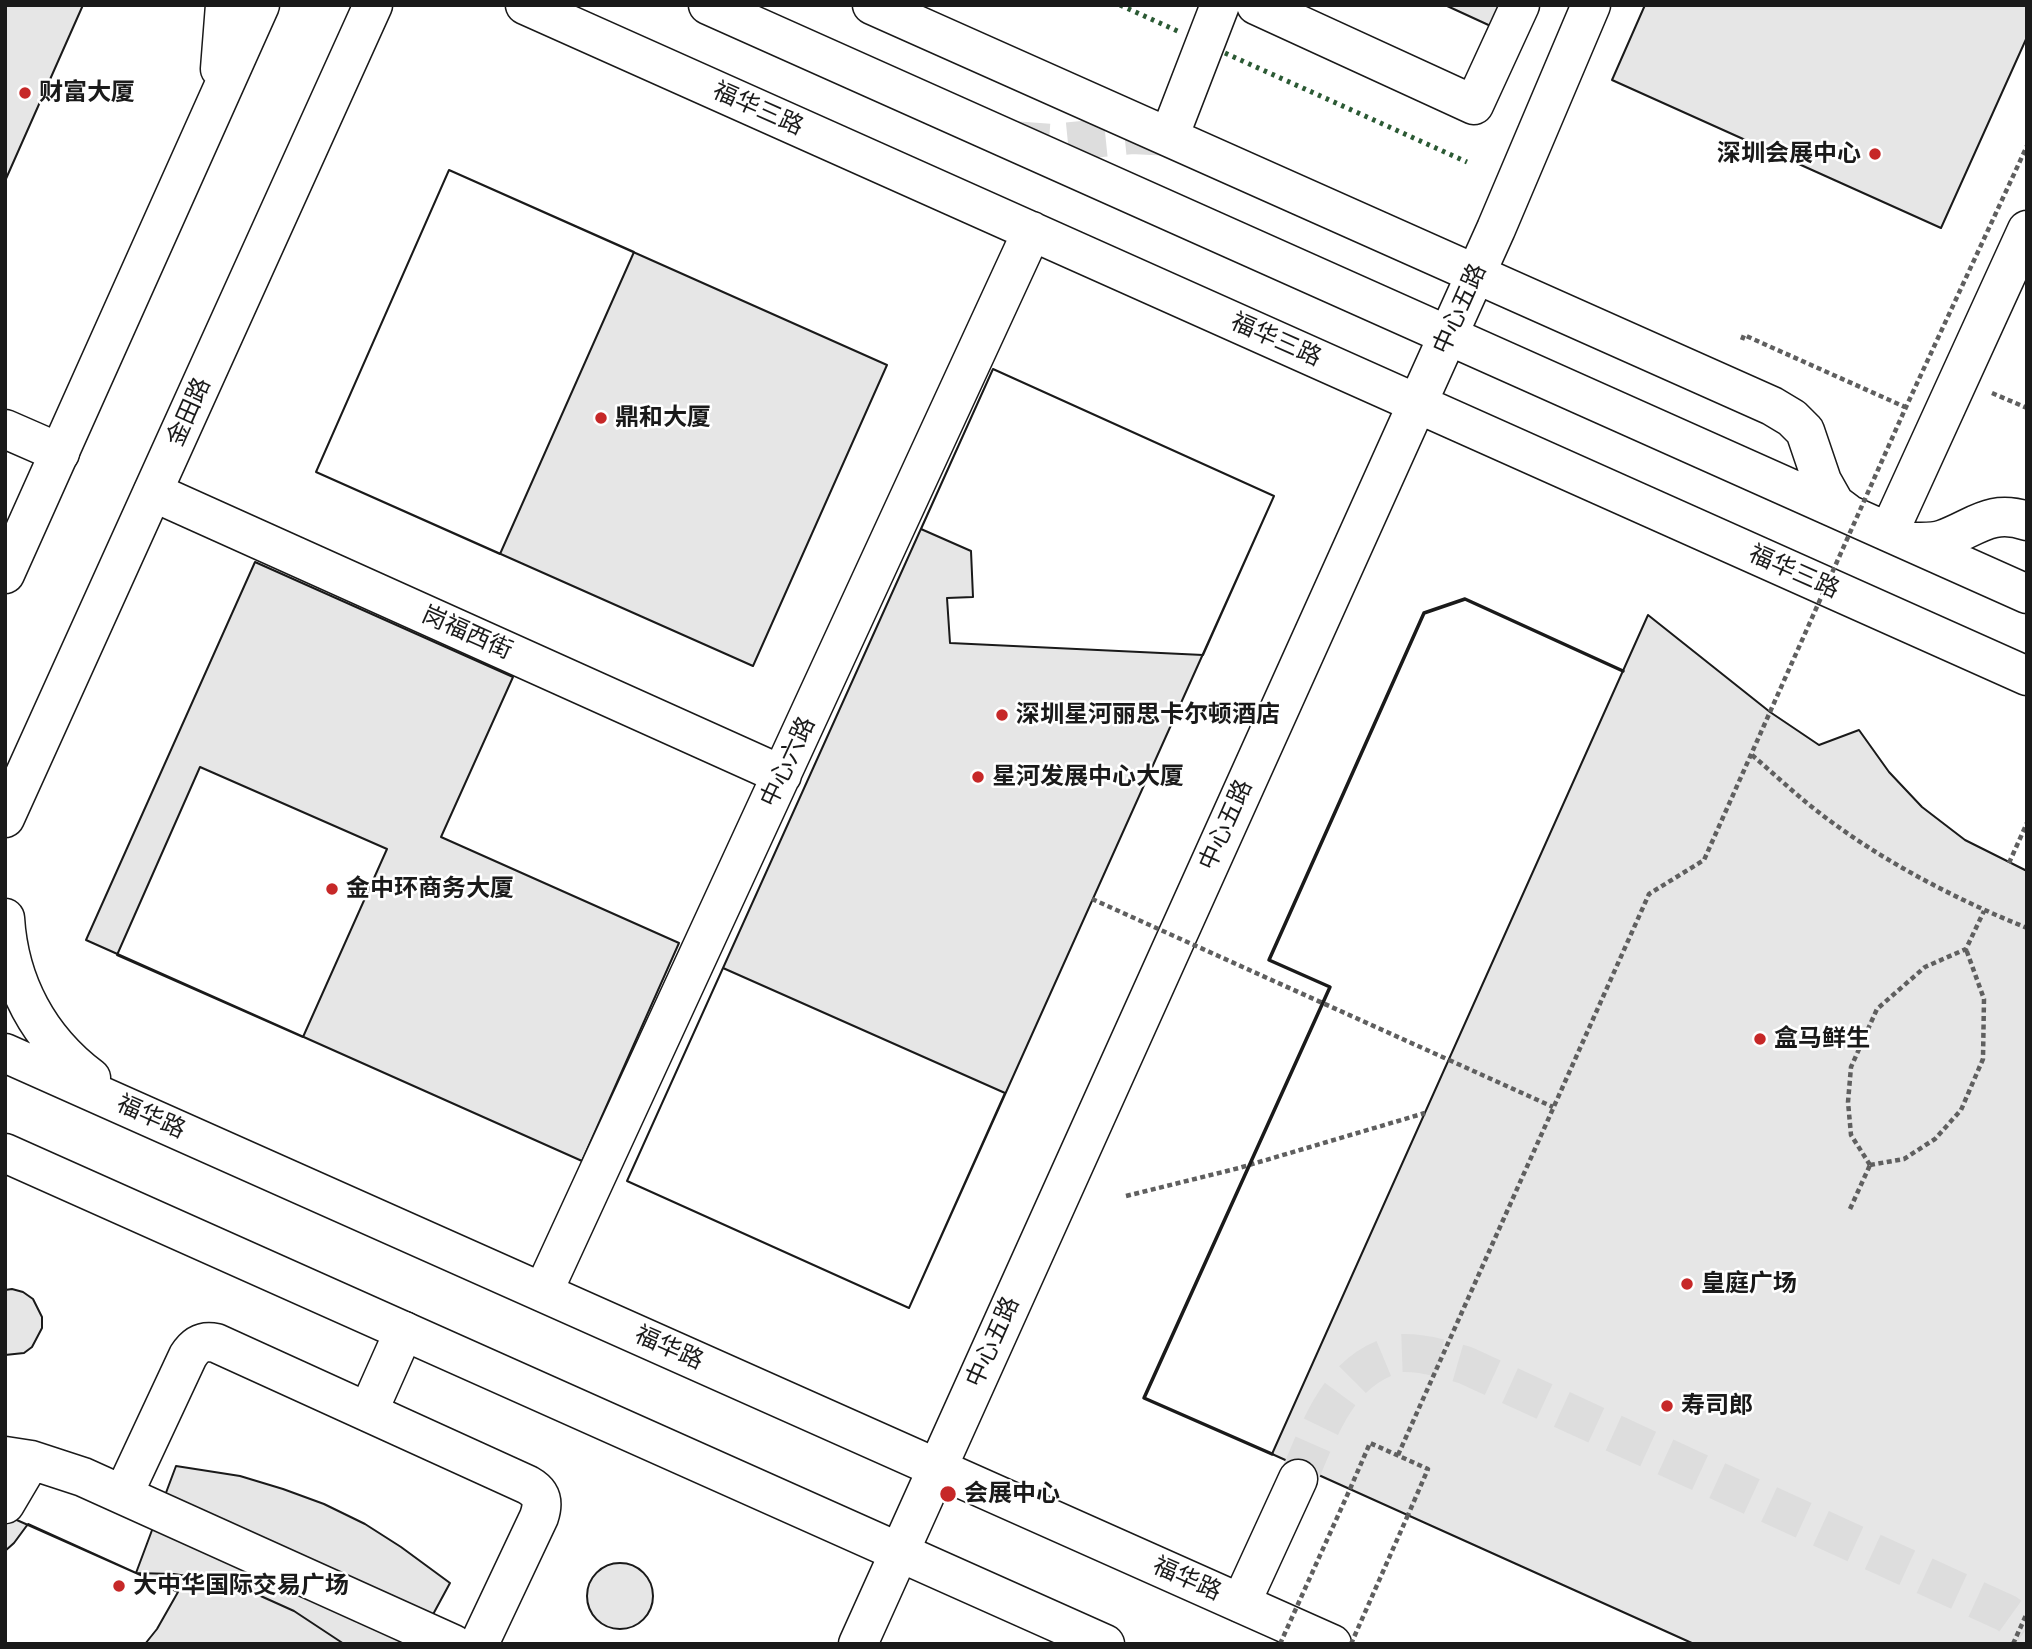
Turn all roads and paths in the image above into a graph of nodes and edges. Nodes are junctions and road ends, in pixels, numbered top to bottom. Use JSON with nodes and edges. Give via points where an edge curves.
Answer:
{"nodes":[{"id":1,"x":225,"y":5,"type":"edge"},
{"id":2,"x":260,"y":5,"type":"edge"},
{"id":3,"x":373,"y":5,"type":"edge"},
{"id":4,"x":525,"y":5,"type":"edge"},
{"id":5,"x":708,"y":5,"type":"edge"},
{"id":6,"x":872,"y":5,"type":"edge"},
{"id":7,"x":1220,"y":5,"type":"edge"},
{"id":8,"x":1256,"y":5,"type":"edge"},
{"id":9,"x":1520,"y":5,"type":"edge"},
{"id":10,"x":1591,"y":5,"type":"edge"},
{"id":11,"x":216,"y":103,"type":"junction"},
{"id":12,"x":1169,"y":137,"type":"junction"},
{"id":13,"x":2027,"y":146,"type":"edge"},
{"id":14,"x":2027,"y":230,"type":"edge"},
{"id":15,"x":1032,"y":231,"type":"junction"},
{"id":16,"x":1476,"y":274,"type":"junction"},
{"id":17,"x":1447,"y":335,"type":"junction"},
{"id":18,"x":1743,"y":338,"type":"dead end"},
{"id":19,"x":1986,"y":390,"type":"dead end"},
{"id":20,"x":1417,"y":403,"type":"junction"},
{"id":21,"x":1906,"y":407,"type":"junction"},
{"id":22,"x":2027,"y":408,"type":"edge"},
{"id":23,"x":5,"y":429,"type":"edge"},
{"id":24,"x":60,"y":453,"type":"junction"},
{"id":25,"x":153,"y":492,"type":"junction"},
{"id":26,"x":1847,"y":513,"type":"junction"},
{"id":27,"x":2027,"y":521,"type":"edge"},
{"id":28,"x":1901,"y":537,"type":"junction"},
{"id":29,"x":5,"y":574,"type":"edge"},
{"id":30,"x":2027,"y":594,"type":"edge"},
{"id":31,"x":2027,"y":676,"type":"edge"},
{"id":32,"x":1752,"y":755,"type":"junction"},
{"id":33,"x":782,"y":775,"type":"junction"},
{"id":34,"x":5,"y":818,"type":"edge"},
{"id":35,"x":2027,"y":823,"type":"edge"},
{"id":36,"x":2009,"y":863,"type":"dead end"},
{"id":37,"x":1092,"y":899,"type":"dead end"},
{"id":38,"x":1984,"y":911,"type":"junction"},
{"id":39,"x":5,"y":918,"type":"edge"},
{"id":40,"x":2027,"y":928,"type":"edge"},
{"id":41,"x":1966,"y":949,"type":"junction"},
{"id":42,"x":5,"y":1053,"type":"edge"},
{"id":43,"x":1553,"y":1107,"type":"junction"},
{"id":44,"x":1425,"y":1113,"type":"dead end"},
{"id":45,"x":155,"y":1119,"type":"junction"},
{"id":46,"x":5,"y":1153,"type":"edge"},
{"id":47,"x":1870,"y":1165,"type":"junction"},
{"id":48,"x":5,"y":1171,"type":"edge"},
{"id":49,"x":55,"y":1175,"type":"junction"},
{"id":50,"x":1126,"y":1196,"type":"dead end"},
{"id":51,"x":1850,"y":1209,"type":"dead end"},
{"id":52,"x":543,"y":1292,"type":"junction"},
{"id":53,"x":404,"y":1331,"type":"junction"},
{"id":54,"x":368,"y":1412,"type":"junction"},
{"id":55,"x":1398,"y":1455,"type":"junction"},
{"id":56,"x":18,"y":1458,"type":"edge"},
{"id":57,"x":937,"y":1468,"type":"junction"},
{"id":58,"x":1298,"y":1479,"type":"tunnel mouth"},
{"id":59,"x":123,"y":1495,"type":"junction"},
{"id":60,"x":5,"y":1504,"type":"edge"},
{"id":61,"x":899,"y":1552,"type":"junction"},
{"id":62,"x":1241,"y":1603,"type":"junction"},
{"id":63,"x":2027,"y":1613,"type":"edge"},
{"id":64,"x":453,"y":1644,"type":"edge"},
{"id":65,"x":479,"y":1644,"type":"edge"},
{"id":66,"x":858,"y":1644,"type":"edge"},
{"id":67,"x":1105,"y":1644,"type":"edge"},
{"id":68,"x":1280,"y":1644,"type":"edge"},
{"id":69,"x":1332,"y":1644,"type":"edge"},
{"id":70,"x":1351,"y":1644,"type":"edge"},
{"id":71,"x":2013,"y":1644,"type":"edge"}],
"edges":[{"from":1,"to":11,"type":"street"},
{"from":2,"to":11,"type":"street"},
{"from":3,"to":25,"type":"street","name":"金田路"},
{"from":4,"to":15,"type":"street","name":"福华三路"},
{"from":5,"to":17,"type":"street"},
{"from":6,"to":12,"type":"street"},
{"from":7,"to":12,"type":"street"},
{"from":8,"to":9,"type":"street","via":[[1474,105]]},
{"from":10,"to":16,"type":"street","name":"中心五路"},
{"from":11,"to":24,"type":"street"},
{"from":12,"to":16,"type":"street"},
{"from":13,"to":21,"type":"path","bridge":true},
{"from":14,"to":28,"type":"street"},
{"from":15,"to":20,"type":"street","name":"福华三路"},
{"from":15,"to":33,"type":"street","name":"中心六路"},
{"from":16,"to":17,"type":"street","name":"中心五路"},
{"from":16,"to":26,"type":"street","via":[[1792,418],[1805,431],[1828,494]]},
{"from":17,"to":20,"type":"street","name":"中心五路"},
{"from":17,"to":26,"type":"street"},
{"from":18,"to":21,"type":"path"},
{"from":19,"to":22,"type":"path"},
{"from":20,"to":31,"type":"street","name":"福华三路"},
{"from":20,"to":57,"type":"street","name":"中心五路"},
{"from":21,"to":32,"type":"path","bridge":true},
{"from":23,"to":24,"type":"street"},
{"from":24,"to":29,"type":"street"},
{"from":25,"to":33,"type":"street","name":"岗福西街"},
{"from":25,"to":34,"type":"street","name":"金田路"},
{"from":26,"to":28,"type":"street"},
{"from":27,"to":28,"type":"street","via":[[1999,516],[1936,542]]},
{"from":28,"to":30,"type":"street"},
{"from":32,"to":38,"type":"path","via":[[1817,811],[1897,865]]},
{"from":32,"to":43,"type":"path","via":[[1704,860],[1649,894]]},
{"from":33,"to":52,"type":"street","name":"中心六路"},
{"from":35,"to":36,"type":"path"},
{"from":37,"to":43,"type":"path","bridge":true},
{"from":38,"to":40,"type":"path"},
{"from":38,"to":41,"type":"path"},
{"from":39,"to":45,"type":"street","via":[[9,956],[20,989],[53,1045],[96,1082]]},
{"from":41,"to":47,"type":"path","via":[[1925,967],[1877,1009],[1851,1067],[1852,1135]]},
{"from":41,"to":47,"type":"path","via":[[1984,999],[1983,1059],[1961,1110],[1935,1139],[1904,1159]]},
{"from":42,"to":45,"type":"street","name":"福华路"},
{"from":43,"to":55,"type":"path"},
{"from":44,"to":50,"type":"path"},
{"from":45,"to":52,"type":"street","name":"福华路"},
{"from":46,"to":49,"type":"street"},
{"from":47,"to":51,"type":"path"},
{"from":48,"to":49,"type":"street"},
{"from":49,"to":53,"type":"street"},
{"from":52,"to":57,"type":"street","name":"福华路"},
{"from":53,"to":54,"type":"street"},
{"from":53,"to":61,"type":"street"},
{"from":54,"to":59,"type":"street","via":[[216,1343],[197,1345]]},
{"from":54,"to":65,"type":"street","via":[[540,1494],[539,1517]]},
{"from":55,"to":68,"type":"path","bridge":true,"via":[[1370,1443]]},
{"from":55,"to":70,"type":"path","bridge":true,"via":[[1428,1469]]},
{"from":56,"to":59,"type":"street","via":[[83,1477]]},
{"from":56,"to":60,"type":"street"},
{"from":57,"to":61,"type":"street","name":"中心五路"},
{"from":57,"to":62,"type":"street","name":"福华路"},
{"from":58,"to":62,"type":"street"},
{"from":59,"to":64,"type":"street"},
{"from":61,"to":66,"type":"street","name":"中心五路"},
{"from":61,"to":67,"type":"street"},
{"from":62,"to":69,"type":"street","name":"福华路"},
{"from":63,"to":71,"type":"path"}]}
